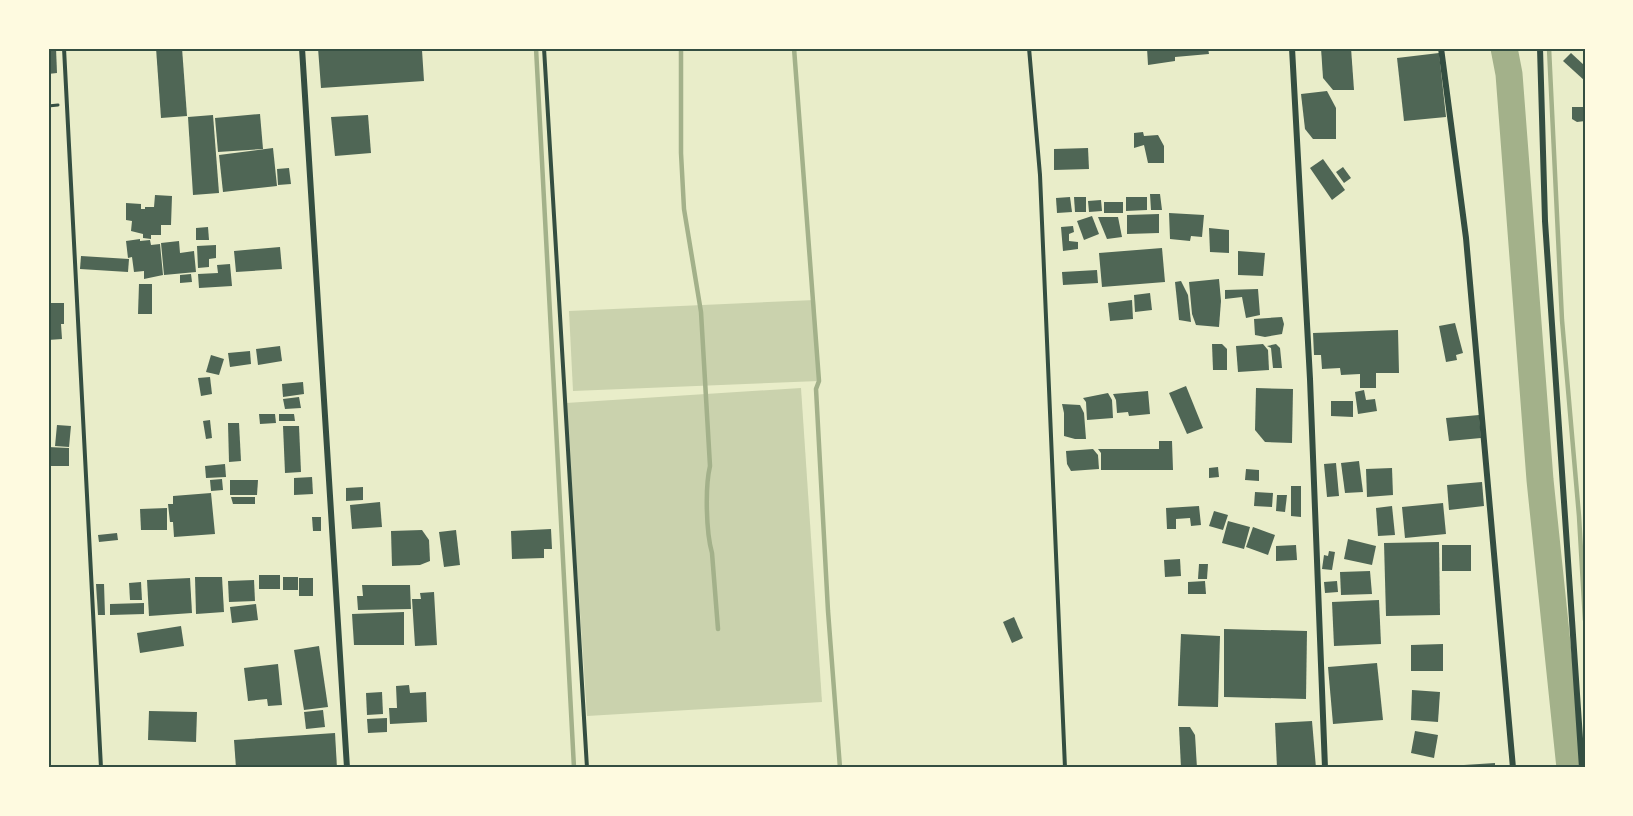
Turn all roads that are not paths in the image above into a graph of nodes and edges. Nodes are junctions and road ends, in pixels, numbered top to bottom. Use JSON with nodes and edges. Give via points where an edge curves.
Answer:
{"nodes":[{"id":1,"x":64,"y":48,"type":"edge"},
{"id":2,"x":302,"y":48,"type":"edge"},
{"id":3,"x":544,"y":48,"type":"edge"},
{"id":4,"x":1029,"y":48,"type":"edge"},
{"id":5,"x":1292,"y":48,"type":"edge"},
{"id":6,"x":1441,"y":48,"type":"edge"},
{"id":7,"x":1540,"y":48,"type":"edge"},
{"id":8,"x":101,"y":768,"type":"edge"},
{"id":9,"x":347,"y":768,"type":"edge"},
{"id":10,"x":587,"y":768,"type":"edge"},
{"id":11,"x":1065,"y":768,"type":"edge"},
{"id":12,"x":1325,"y":768,"type":"edge"},
{"id":13,"x":1513,"y":768,"type":"edge"},
{"id":14,"x":1581,"y":768,"type":"edge"}],
"edges":[{"from":1,"to":8,"type":"lane"},
{"from":2,"to":9,"type":"street"},
{"from":3,"to":10,"type":"lane"},
{"from":4,"to":11,"type":"lane","via":[[1041,187]]},
{"from":5,"to":12,"type":"street"},
{"from":6,"to":13,"type":"street","via":[[1466,238]]},
{"from":7,"to":14,"type":"street","via":[[1545,221]]}]}
